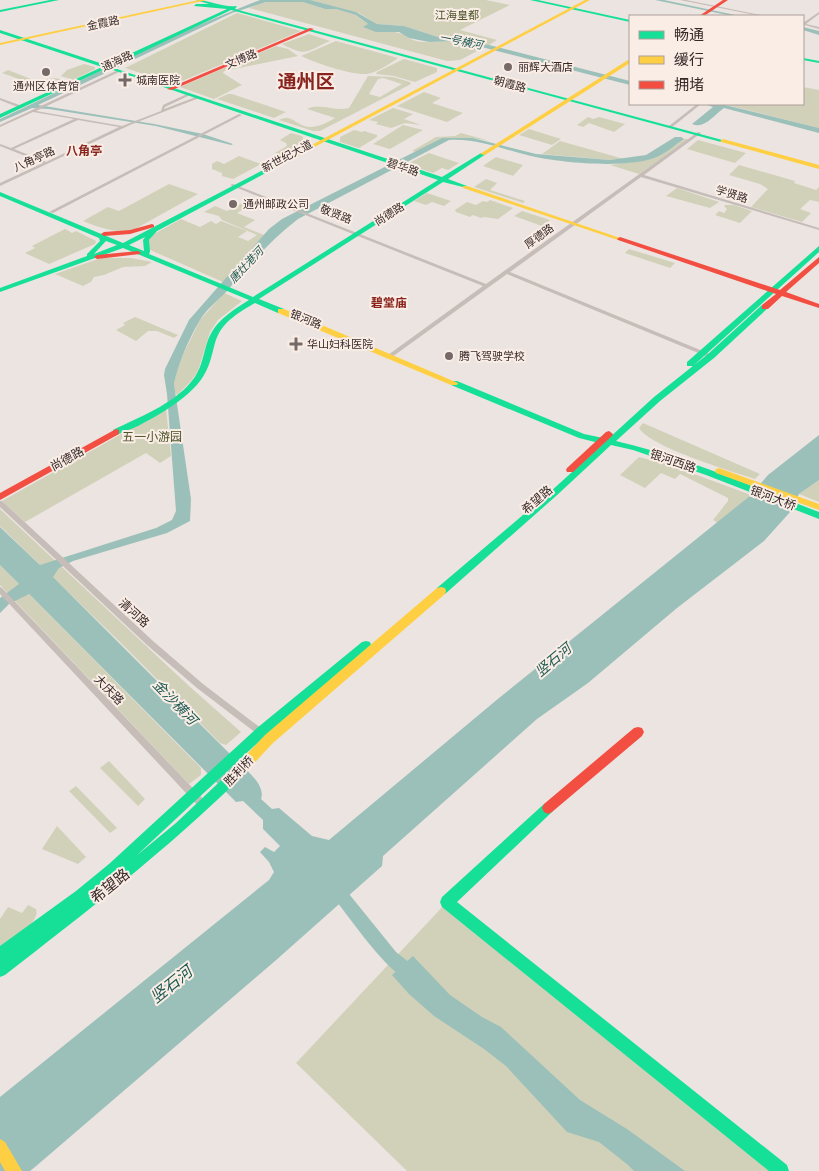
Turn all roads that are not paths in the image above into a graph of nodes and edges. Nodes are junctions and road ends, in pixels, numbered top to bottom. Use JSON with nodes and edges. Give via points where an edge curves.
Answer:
{"nodes":[{"id":1,"x":202,"y":0,"type":"edge"},
{"id":2,"x":532,"y":0,"type":"edge"},
{"id":3,"x":581,"y":0,"type":"edge"},
{"id":4,"x":588,"y":0,"type":"edge"},
{"id":5,"x":681,"y":0,"type":"edge"},
{"id":6,"x":726,"y":0,"type":"edge"},
{"id":7,"x":50,"y":1,"type":"edge"},
{"id":8,"x":178,"y":4,"type":"edge"},
{"id":9,"x":233,"y":7,"type":"edge"},
{"id":10,"x":569,"y":8,"type":"junction"},
{"id":11,"x":0,"y":11,"type":"edge"},
{"id":12,"x":707,"y":12,"type":"edge"},
{"id":13,"x":819,"y":13,"type":"edge"},
{"id":14,"x":758,"y":15,"type":"edge"},
{"id":15,"x":629,"y":21,"type":"edge"},
{"id":16,"x":804,"y":24,"type":"edge"},
{"id":17,"x":804,"y":25,"type":"edge"},
{"id":18,"x":819,"y":28,"type":"edge"},
{"id":19,"x":311,"y":29,"type":"junction"},
{"id":20,"x":0,"y":31,"type":"edge"},
{"id":21,"x":24,"y":39,"type":"junction"},
{"id":22,"x":0,"y":44,"type":"edge"},
{"id":23,"x":804,"y":59,"type":"edge"},
{"id":24,"x":629,"y":62,"type":"edge"},
{"id":25,"x":819,"y":62,"type":"edge"},
{"id":26,"x":105,"y":67,"type":"junction"},
{"id":27,"x":456,"y":68,"type":"junction"},
{"id":28,"x":118,"y":71,"type":"junction"},
{"id":29,"x":170,"y":89,"type":"junction"},
{"id":30,"x":193,"y":96,"type":"junction"},
{"id":31,"x":0,"y":99,"type":"edge"},
{"id":32,"x":571,"y":100,"type":"junction"},
{"id":33,"x":698,"y":105,"type":"edge"},
{"id":34,"x":21,"y":106,"type":"junction"},
{"id":35,"x":162,"y":110,"type":"junction"},
{"id":36,"x":31,"y":111,"type":"junction"},
{"id":37,"x":240,"y":115,"type":"dead end"},
{"id":38,"x":0,"y":116,"type":"edge"},
{"id":39,"x":78,"y":119,"type":"junction"},
{"id":40,"x":0,"y":126,"type":"edge"},
{"id":41,"x":671,"y":126,"type":"junction"},
{"id":42,"x":123,"y":127,"type":"junction"},
{"id":43,"x":698,"y":134,"type":"junction"},
{"id":44,"x":322,"y":139,"type":"junction"},
{"id":45,"x":0,"y":145,"type":"edge"},
{"id":46,"x":12,"y":149,"type":"junction"},
{"id":47,"x":46,"y":163,"type":"junction"},
{"id":48,"x":819,"y":166,"type":"edge"},
{"id":49,"x":640,"y":175,"type":"junction"},
{"id":50,"x":443,"y":181,"type":"junction"},
{"id":51,"x":0,"y":185,"type":"edge"},
{"id":52,"x":234,"y":186,"type":"junction"},
{"id":53,"x":0,"y":193,"type":"edge"},
{"id":54,"x":51,"y":212,"type":"junction"},
{"id":55,"x":573,"y":223,"type":"junction"},
{"id":56,"x":153,"y":228,"type":"junction"},
{"id":57,"x":819,"y":229,"type":"edge"},
{"id":58,"x":357,"y":234,"type":"junction"},
{"id":59,"x":103,"y":236,"type":"junction"},
{"id":60,"x":123,"y":244,"type":"junction"},
{"id":61,"x":819,"y":248,"type":"edge"},
{"id":62,"x":144,"y":253,"type":"junction"},
{"id":63,"x":93,"y":256,"type":"junction"},
{"id":64,"x":819,"y":259,"type":"edge"},
{"id":65,"x":506,"y":272,"type":"junction"},
{"id":66,"x":487,"y":286,"type":"junction"},
{"id":67,"x":0,"y":288,"type":"edge"},
{"id":68,"x":777,"y":292,"type":"junction"},
{"id":69,"x":253,"y":299,"type":"junction"},
{"id":70,"x":819,"y":306,"type":"edge"},
{"id":71,"x":707,"y":354,"type":"junction"},
{"id":72,"x":391,"y":356,"type":"junction"},
{"id":73,"x":608,"y":440,"type":"junction"},
{"id":74,"x":738,"y":481,"type":"joint"},
{"id":75,"x":0,"y":497,"type":"edge"},
{"id":76,"x":0,"y":503,"type":"edge"},
{"id":77,"x":815,"y":510,"type":"edge"},
{"id":78,"x":0,"y":590,"type":"edge"},
{"id":79,"x":638,"y":732,"type":"dead end"},
{"id":80,"x":264,"y":739,"type":"junction"},
{"id":81,"x":248,"y":744,"type":"joint"},
{"id":82,"x":204,"y":786,"type":"joint"},
{"id":83,"x":194,"y":795,"type":"junction"},
{"id":84,"x":215,"y":796,"type":"joint"},
{"id":85,"x":203,"y":805,"type":"junction"},
{"id":86,"x":0,"y":954,"type":"edge"},
{"id":87,"x":0,"y":970,"type":"edge"},
{"id":88,"x":0,"y":1147,"type":"edge"},
{"id":89,"x":14,"y":1171,"type":"edge"},
{"id":90,"x":781,"y":1171,"type":"edge"}],
"edges":[{"from":1,"to":8,"type":"main road","name":"金霞路"},
{"from":1,"to":9,"type":"main road","name":"朝霞路"},
{"from":2,"to":10,"type":"main road"},
{"from":3,"to":10,"type":"main road","name":"新世纪大道"},
{"from":4,"to":10,"type":"main road","name":"新世纪大道"},
{"from":5,"to":14,"type":"street"},
{"from":6,"to":12,"type":"main road"},
{"from":7,"to":11,"type":"main road"},
{"from":8,"to":9,"type":"main road"},
{"from":8,"to":21,"type":"main road","name":"金霞路"},
{"from":9,"to":19,"type":"main road","name":"朝霞路"},
{"from":9,"to":26,"type":"main road","name":"通海路"},
{"from":10,"to":15,"type":"main road"},
{"from":10,"to":27,"type":"main road","name":"新世纪大道"},
{"from":13,"to":16,"type":"street"},
{"from":17,"to":18,"type":"street"},
{"from":19,"to":27,"type":"main road","name":"朝霞路"},
{"from":19,"to":29,"type":"main road","name":"文博路"},
{"from":20,"to":21,"type":"main road","name":"碧华路"},
{"from":21,"to":22,"type":"main road","name":"金霞路"},
{"from":21,"to":26,"type":"main road","name":"碧华路"},
{"from":23,"to":25,"type":"main road"},
{"from":24,"to":32,"type":"main road","name":"尚德路"},
{"from":26,"to":28,"type":"main road","name":"碧华路"},
{"from":26,"to":34,"type":"main road","name":"通海路"},
{"from":27,"to":32,"type":"main road","name":"朝霞路"},
{"from":27,"to":44,"type":"main road","name":"新世纪大道"},
{"from":28,"to":29,"type":"main road","name":"碧华路"},
{"from":28,"to":36,"type":"street"},
{"from":29,"to":30,"type":"main road","name":"碧华路"},
{"from":30,"to":35,"type":"street","via":[[173,109]]},
{"from":30,"to":35,"type":"street","via":[[164,106]]},
{"from":30,"to":44,"type":"main road","name":"碧华路"},
{"from":31,"to":34,"type":"street"},
{"from":32,"to":41,"type":"main road","name":"朝霞路"},
{"from":32,"to":50,"type":"main road","name":"尚德路"},
{"from":33,"to":41,"type":"street"},
{"from":34,"to":38,"type":"main road","name":"通海路"},
{"from":35,"to":42,"type":"street","name":"八角亭路"},
{"from":36,"to":39,"type":"street"},
{"from":36,"to":40,"type":"street"},
{"from":37,"to":54,"type":"street"},
{"from":39,"to":42,"type":"street"},
{"from":39,"to":46,"type":"street"},
{"from":41,"to":43,"type":"main road","name":"朝霞路"},
{"from":42,"to":47,"type":"street","name":"八角亭路"},
{"from":43,"to":48,"type":"main road","name":"朝霞路"},
{"from":43,"to":49,"type":"street","name":"厚德路"},
{"from":44,"to":50,"type":"main road","name":"碧华路"},
{"from":44,"to":52,"type":"main road","name":"新世纪大道"},
{"from":45,"to":46,"type":"street"},
{"from":46,"to":47,"type":"street"},
{"from":47,"to":51,"type":"street","name":"八角亭路"},
{"from":49,"to":55,"type":"street","name":"厚德路"},
{"from":49,"to":57,"type":"street","name":"学贤路"},
{"from":50,"to":55,"type":"main road","name":"碧华路"},
{"from":50,"to":58,"type":"main road","name":"尚德路"},
{"from":52,"to":56,"type":"main road","name":"新世纪大道"},
{"from":52,"to":58,"type":"street","name":"敬贤路"},
{"from":53,"to":54,"type":"main road","name":"银河路"},
{"from":53,"to":59,"type":"main road","name":"银河路"},
{"from":54,"to":59,"type":"main road","name":"银河路"},
{"from":55,"to":65,"type":"street","name":"厚德路"},
{"from":55,"to":68,"type":"main road","name":"碧华路"},
{"from":56,"to":59,"type":"main road"},
{"from":56,"to":60,"type":"main road","name":"新世纪大道"},
{"from":56,"to":62,"type":"main road","via":[[146,239]]},
{"from":58,"to":66,"type":"street","name":"敬贤路"},
{"from":58,"to":69,"type":"main road","name":"尚德路"},
{"from":59,"to":60,"type":"main road","name":"银河路"},
{"from":59,"to":63,"type":"main road"},
{"from":60,"to":62,"type":"main road","name":"银河路"},
{"from":60,"to":63,"type":"main road","name":"新世纪大道"},
{"from":61,"to":68,"type":"main road","name":"希望路"},
{"from":62,"to":63,"type":"main road"},
{"from":62,"to":69,"type":"main road","name":"银河路"},
{"from":63,"to":67,"type":"main road","name":"新世纪大道"},
{"from":64,"to":68,"type":"main road","name":"希望路"},
{"from":65,"to":66,"type":"street","name":"厚德路"},
{"from":65,"to":71,"type":"street"},
{"from":66,"to":72,"type":"street","name":"厚德路"},
{"from":68,"to":70,"type":"main road","name":"碧华路"},
{"from":68,"to":71,"type":"main road","name":"希望路"},
{"from":69,"to":72,"type":"main road","name":"银河路"},
{"from":69,"to":75,"type":"main road","name":"尚德路","via":[[218,326],[212,336],[205,365],[181,396]]},
{"from":71,"to":73,"type":"main road","name":"希望路"},
{"from":72,"to":73,"type":"main road","name":"银河路"},
{"from":73,"to":74,"type":"main road","name":"银河西路","via":[[636,442]]},
{"from":73,"to":80,"type":"main road","name":"希望路"},
{"from":74,"to":77,"type":"main road","name":"银河大桥"},
{"from":76,"to":80,"type":"street","name":"清河路","via":[[68,568]]},
{"from":78,"to":83,"type":"street","name":"大庆路"},
{"from":79,"to":90,"type":"main road","via":[[547,809],[447,902]]},
{"from":80,"to":81,"type":"main road","name":"希望路"},
{"from":80,"to":84,"type":"main road","name":"胜利桥"},
{"from":81,"to":82,"type":"main road","name":"胜利桥"},
{"from":82,"to":83,"type":"main road","name":"希望路"},
{"from":83,"to":85,"type":"street","name":"大庆路"},
{"from":83,"to":86,"type":"main road","name":"希望路","via":[[81,896]]},
{"from":84,"to":85,"type":"main road","name":"希望路"},
{"from":85,"to":87,"type":"main road","name":"希望路","via":[[115,882]]},
{"from":88,"to":89,"type":"main road"}]}
